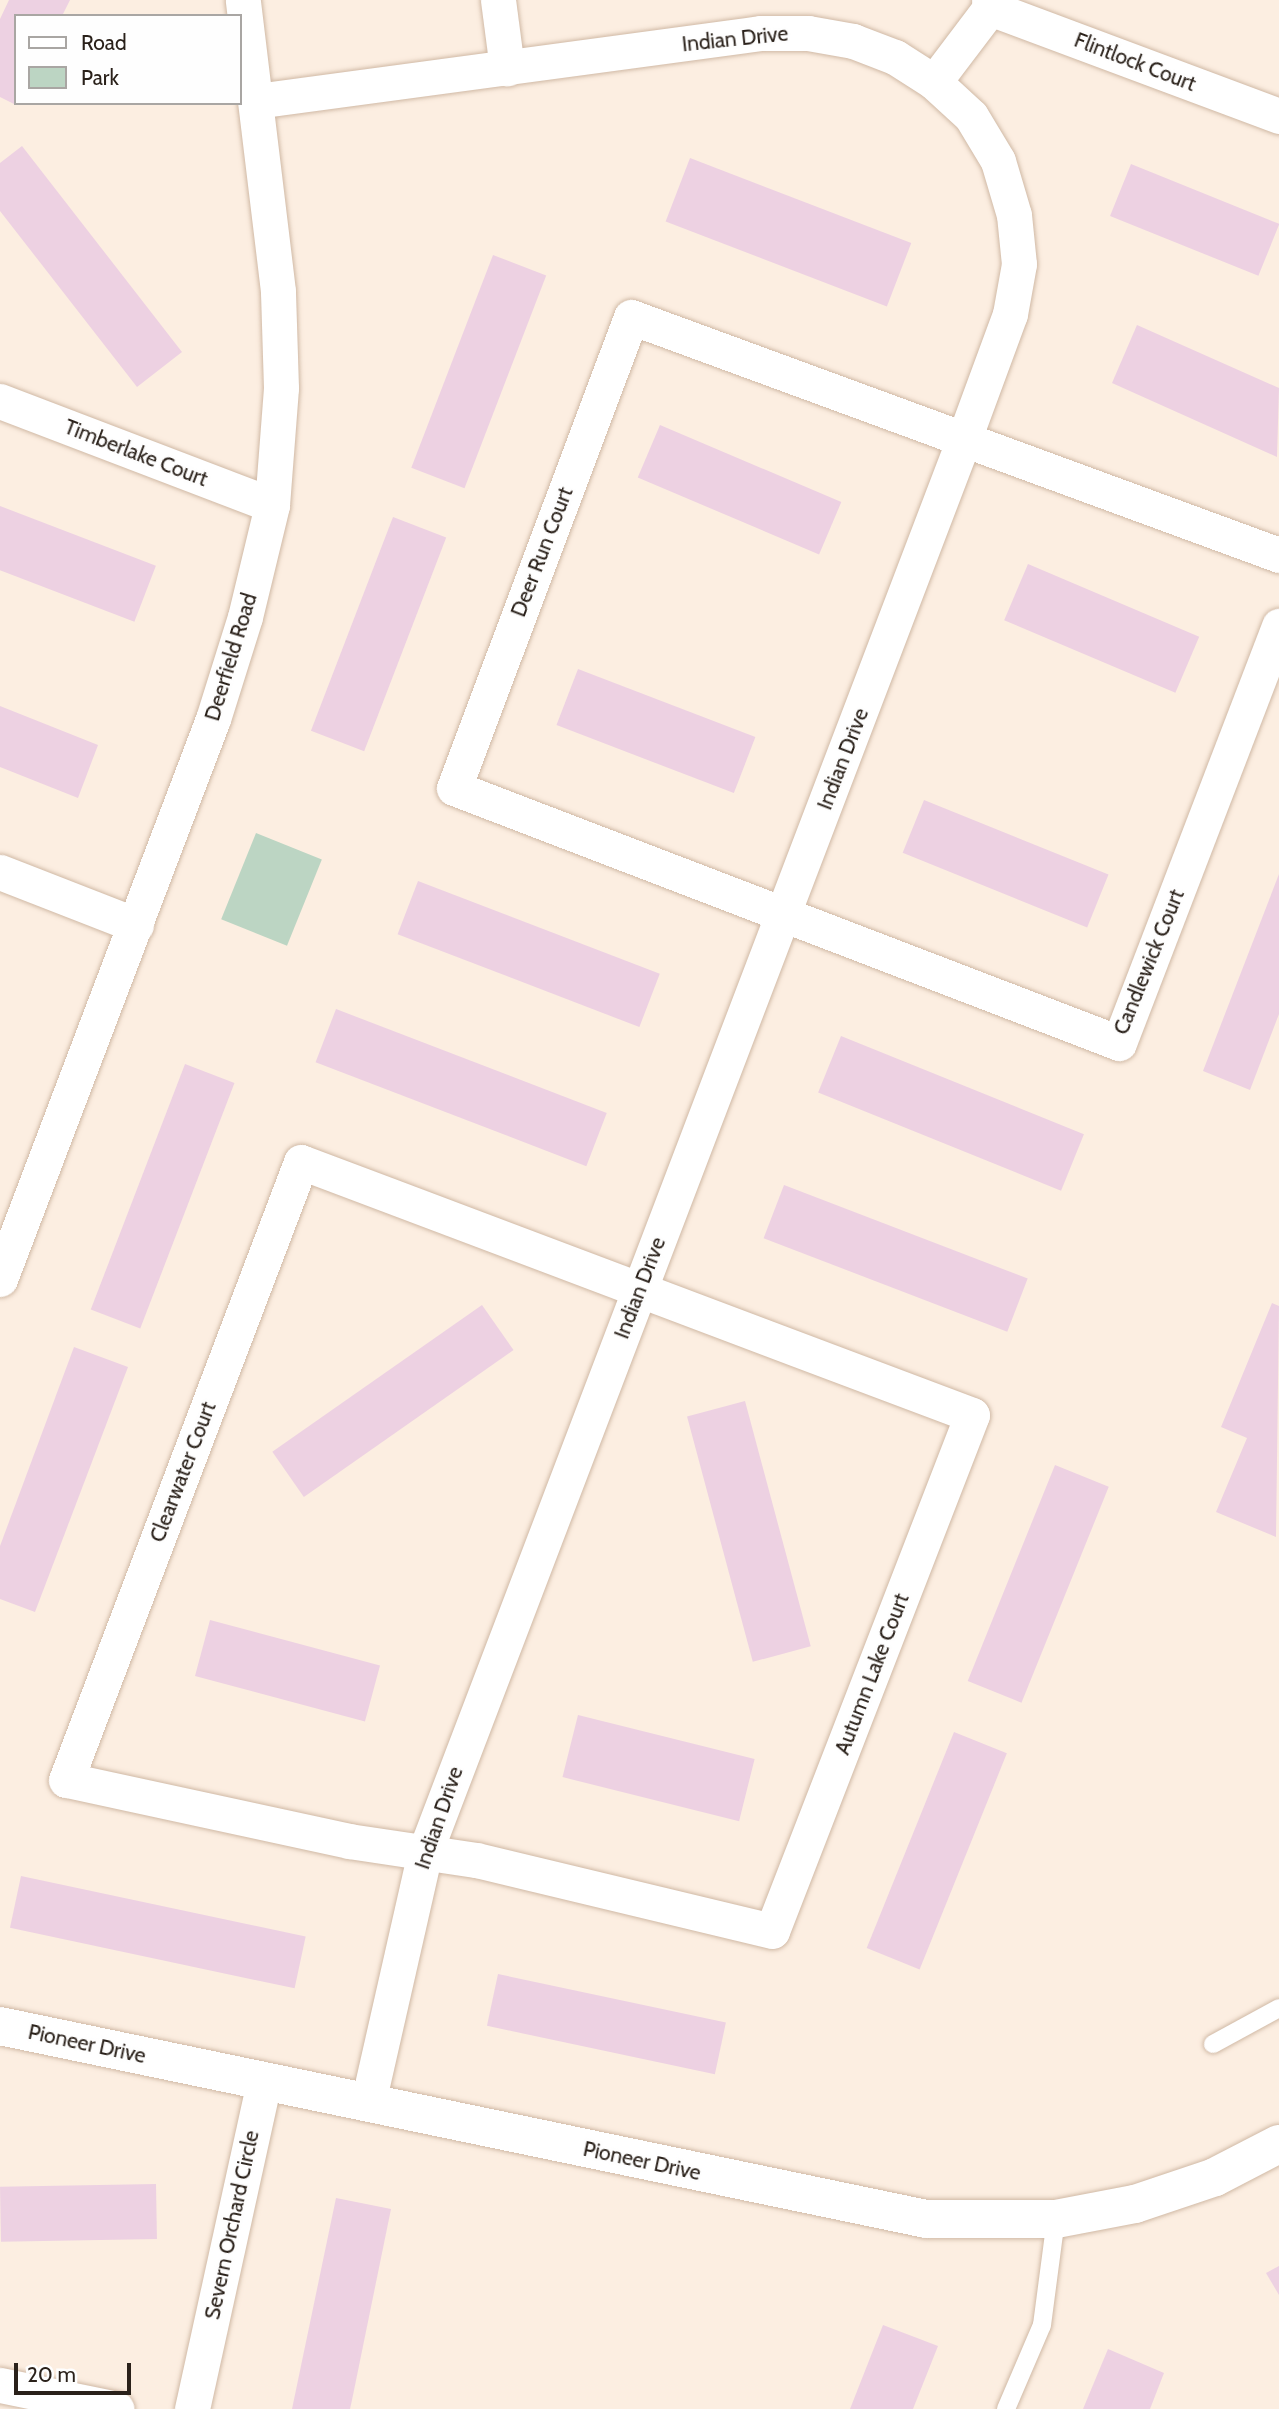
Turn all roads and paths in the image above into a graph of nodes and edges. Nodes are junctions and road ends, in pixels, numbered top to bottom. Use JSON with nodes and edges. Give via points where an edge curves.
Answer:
{"nodes":[{"id":1,"x":243,"y":0,"type":"edge"},
{"id":2,"x":498,"y":0,"type":"edge"},
{"id":3,"x":990,"y":4,"type":"edge"},
{"id":4,"x":507,"y":68,"type":"junction"},
{"id":5,"x":934,"y":82,"type":"junction"},
{"id":6,"x":256,"y":101,"type":"junction"},
{"id":7,"x":1279,"y":116,"type":"edge"},
{"id":8,"x":0,"y":401,"type":"edge"},
{"id":9,"x":964,"y":439,"type":"junction"},
{"id":10,"x":272,"y":505,"type":"junction"},
{"id":11,"x":1279,"y":555,"type":"edge"},
{"id":12,"x":1279,"y":626,"type":"edge"},
{"id":13,"x":0,"y":872,"type":"edge"},
{"id":14,"x":784,"y":914,"type":"junction"},
{"id":15,"x":136,"y":925,"type":"junction"},
{"id":16,"x":0,"y":1279,"type":"edge"},
{"id":17,"x":639,"y":1291,"type":"junction"},
{"id":18,"x":425,"y":1852,"type":"junction"},
{"id":19,"x":1279,"y":2008,"type":"edge"},
{"id":20,"x":0,"y":2026,"type":"edge"},
{"id":21,"x":1213,"y":2044,"type":"dead end"},
{"id":22,"x":264,"y":2081,"type":"junction"},
{"id":23,"x":368,"y":2103,"type":"junction"},
{"id":24,"x":1279,"y":2144,"type":"edge"},
{"id":25,"x":1056,"y":2219,"type":"junction"},
{"id":26,"x":0,"y":2385,"type":"edge"},
{"id":27,"x":117,"y":2409,"type":"edge"},
{"id":28,"x":192,"y":2409,"type":"edge"},
{"id":29,"x":1006,"y":2409,"type":"edge"}],
"edges":[{"from":1,"to":6,"type":"street","name":"Deerfield Road"},
{"from":2,"to":4,"type":"street"},
{"from":3,"to":5,"type":"street","name":"Flintlock Court"},
{"from":3,"to":7,"type":"street","name":"Flintlock Court"},
{"from":4,"to":5,"type":"street","name":"Indian Drive","via":[[761,33],[808,33],[853,41],[895,57]]},
{"from":4,"to":6,"type":"street","name":"Indian Drive"},
{"from":5,"to":9,"type":"street","name":"Indian Drive","via":[[971,116],[998,161],[1014,215],[1019,264],[1010,314]]},
{"from":6,"to":10,"type":"street","name":"Deerfield Road","via":[[278,291],[281,388]]},
{"from":8,"to":10,"type":"street","name":"Timberlake Court"},
{"from":9,"to":11,"type":"street"},
{"from":9,"to":14,"type":"street","name":"Indian Drive"},
{"from":9,"to":14,"type":"street","name":"Deer Run Court","via":[[631,317],[454,788]]},
{"from":10,"to":15,"type":"street","name":"Deerfield Road","via":[[245,617],[213,719]]},
{"from":12,"to":14,"type":"street","name":"Candlewick Court","via":[[1119,1043]]},
{"from":13,"to":15,"type":"street"},
{"from":14,"to":17,"type":"street","name":"Indian Drive"},
{"from":15,"to":16,"type":"street","name":"Deerfield Road"},
{"from":17,"to":18,"type":"street","name":"Indian Drive"},
{"from":17,"to":18,"type":"street","name":"Autumn Lake Court","via":[[972,1415],[772,1931],[476,1860]]},
{"from":17,"to":18,"type":"street","name":"Clearwater Court","via":[[301,1162],[66,1780],[349,1841]]},
{"from":18,"to":23,"type":"street","name":"Indian Drive"},
{"from":19,"to":21,"type":"lane"},
{"from":20,"to":22,"type":"street","name":"Pioneer Drive"},
{"from":22,"to":23,"type":"street","name":"Pioneer Drive"},
{"from":22,"to":28,"type":"street","name":"Severn Orchard Circle"},
{"from":23,"to":25,"type":"street","name":"Pioneer Drive","via":[[926,2219]]},
{"from":24,"to":25,"type":"street","name":"Pioneer Drive","via":[[1215,2176],[1135,2204]]},
{"from":25,"to":29,"type":"lane","via":[[1042,2325]]},
{"from":26,"to":27,"type":"street"}]}
